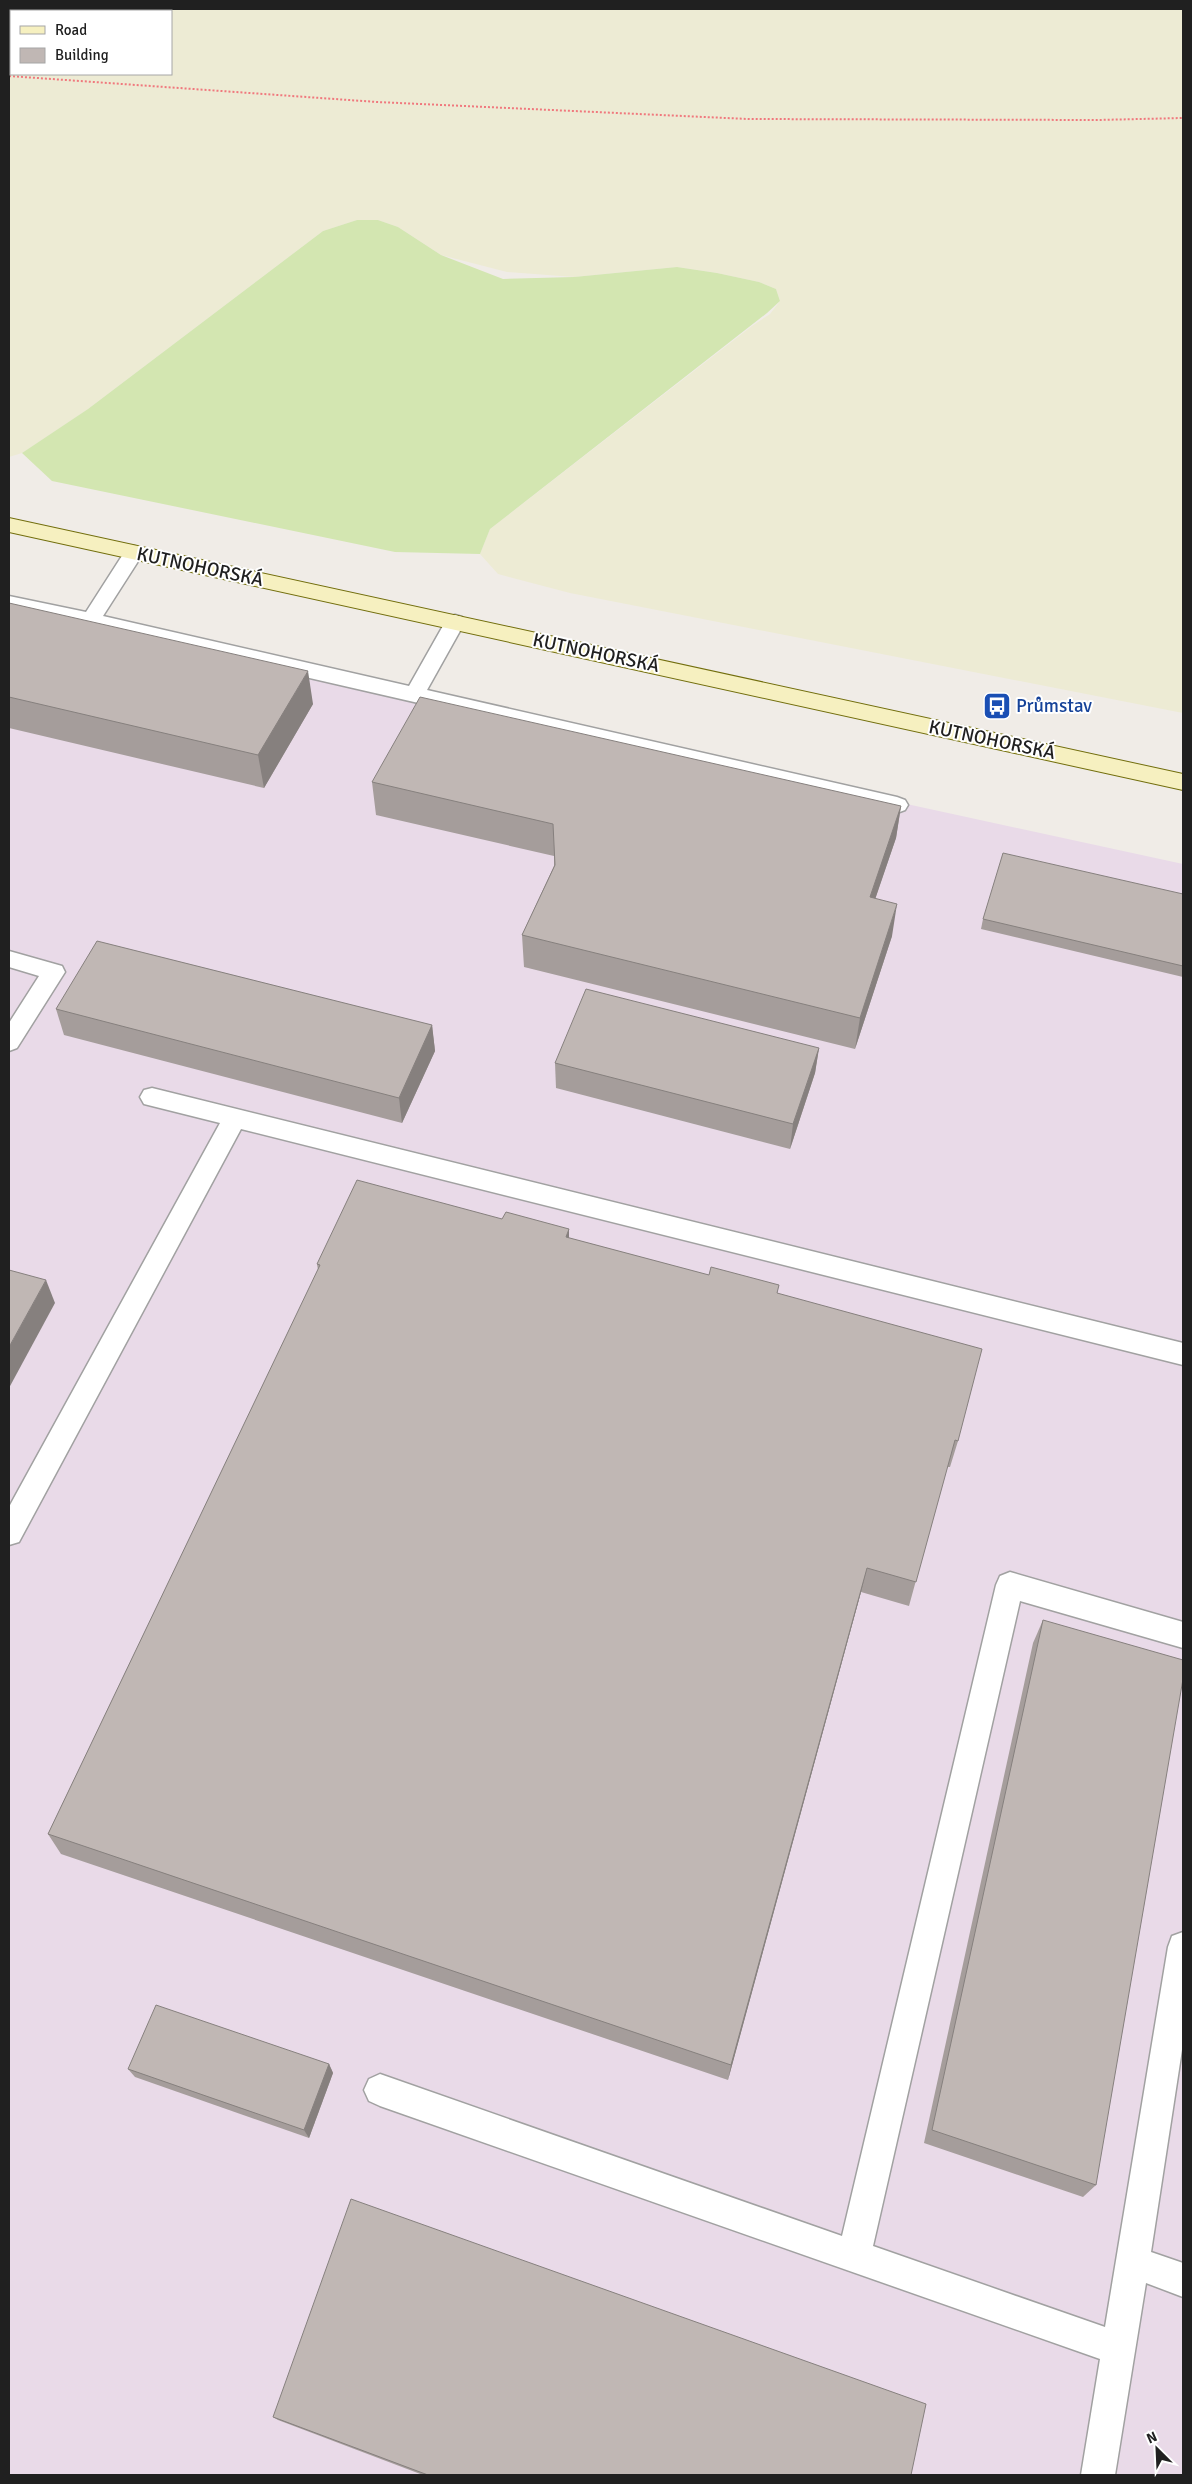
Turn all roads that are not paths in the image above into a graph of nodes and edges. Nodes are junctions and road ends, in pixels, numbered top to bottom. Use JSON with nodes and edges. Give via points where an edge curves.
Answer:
{"nodes":[{"id":1,"x":9,"y":525,"type":"edge"},
{"id":2,"x":134,"y":552,"type":"junction"},
{"id":3,"x":9,"y":602,"type":"edge"},
{"id":4,"x":91,"y":620,"type":"junction"},
{"id":5,"x":455,"y":622,"type":"junction"},
{"id":6,"x":414,"y":694,"type":"junction"},
{"id":7,"x":1183,"y":782,"type":"edge"},
{"id":8,"x":898,"y":805,"type":"edge"},
{"id":9,"x":9,"y":960,"type":"edge"},
{"id":10,"x":9,"y":1042,"type":"edge"},
{"id":11,"x":152,"y":1097,"type":"dead end"},
{"id":12,"x":235,"y":1118,"type":"junction"},
{"id":13,"x":1183,"y":1354,"type":"edge"},
{"id":14,"x":9,"y":1533,"type":"edge"},
{"id":15,"x":1183,"y":1635,"type":"edge"},
{"id":16,"x":1183,"y":1947,"type":"edge"},
{"id":17,"x":380,"y":2090,"type":"dead end"},
{"id":18,"x":854,"y":2257,"type":"junction"},
{"id":19,"x":1132,"y":2262,"type":"junction"},
{"id":20,"x":1183,"y":2280,"type":"edge"},
{"id":21,"x":1118,"y":2349,"type":"junction"},
{"id":22,"x":1098,"y":2475,"type":"edge"}],
"edges":[{"from":1,"to":2,"type":"main road","name":"KUTNOHORSKÁ"},
{"from":2,"to":4,"type":"lane"},
{"from":2,"to":5,"type":"main road","name":"KUTNOHORSKÁ"},
{"from":3,"to":4,"type":"lane"},
{"from":4,"to":6,"type":"lane"},
{"from":5,"to":6,"type":"lane"},
{"from":5,"to":7,"type":"main road","name":"KUTNOHORSKÁ"},
{"from":6,"to":8,"type":"lane"},
{"from":9,"to":10,"type":"lane","via":[[54,972]]},
{"from":11,"to":12,"type":"lane"},
{"from":12,"to":13,"type":"lane"},
{"from":12,"to":14,"type":"lane"},
{"from":15,"to":18,"type":"lane","via":[[1010,1585]]},
{"from":16,"to":19,"type":"lane"},
{"from":17,"to":18,"type":"lane"},
{"from":18,"to":21,"type":"lane"},
{"from":19,"to":20,"type":"lane"},
{"from":19,"to":21,"type":"lane"},
{"from":21,"to":22,"type":"lane"}]}
